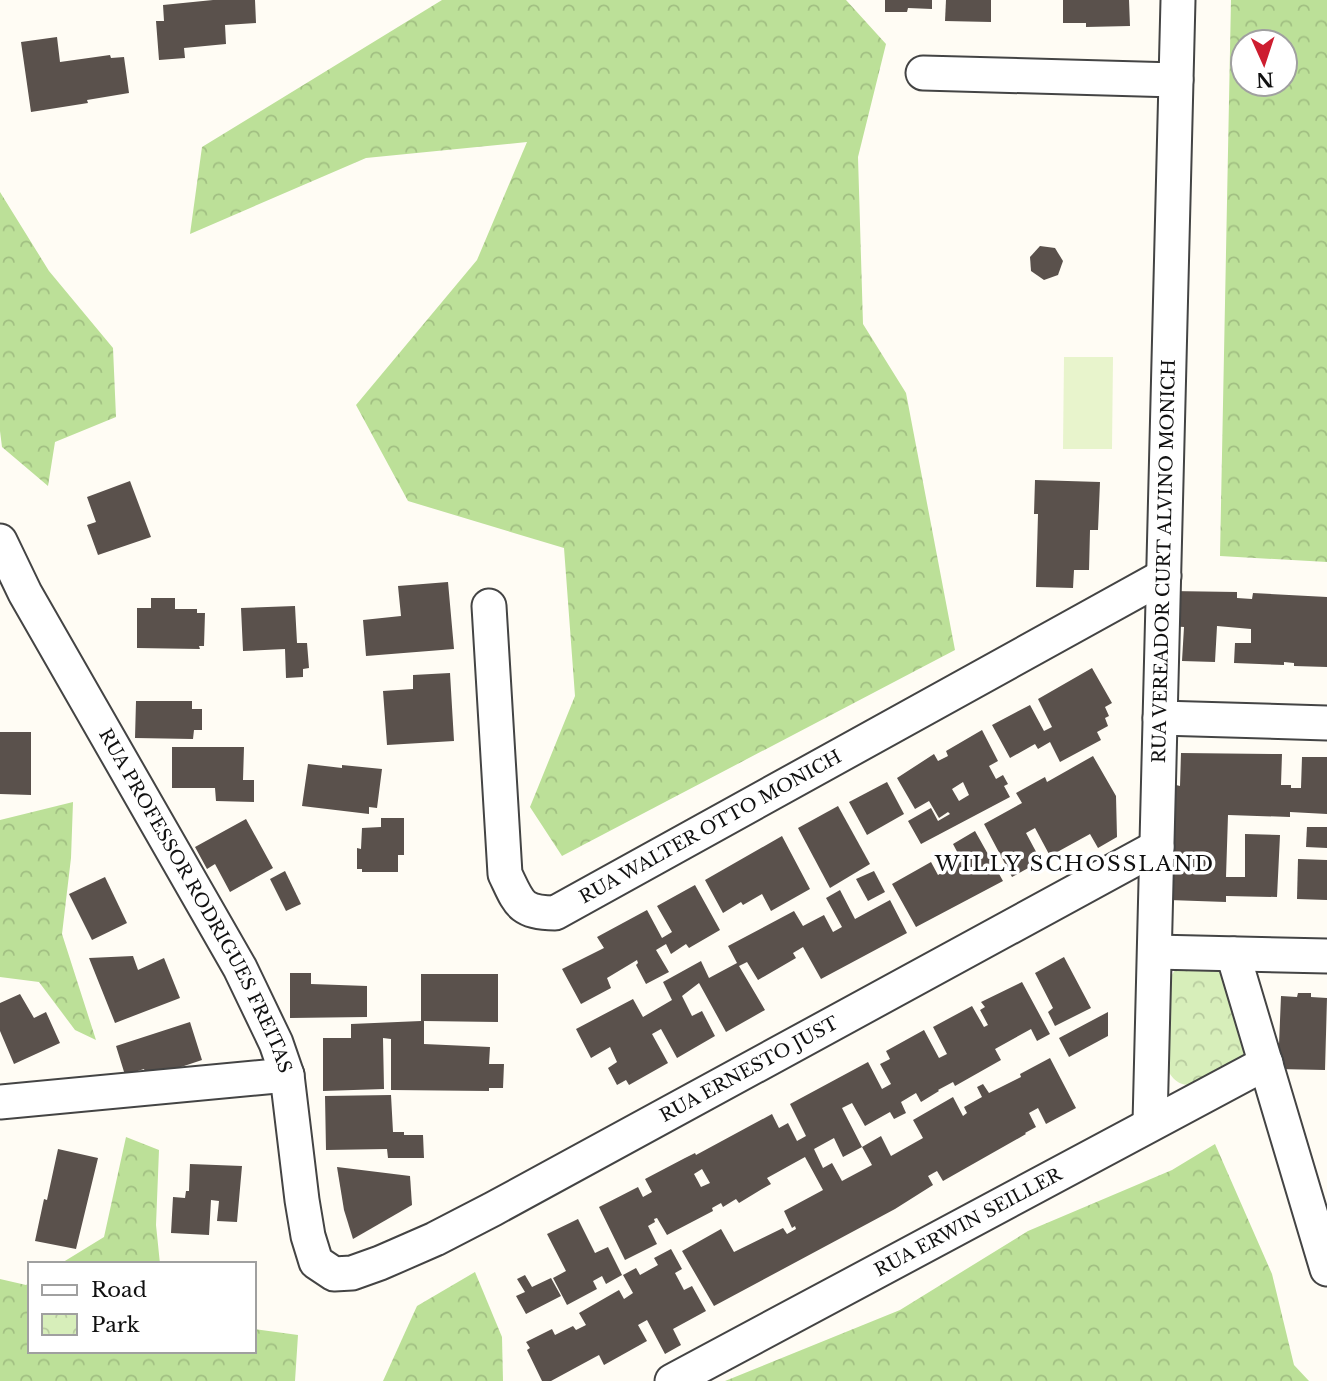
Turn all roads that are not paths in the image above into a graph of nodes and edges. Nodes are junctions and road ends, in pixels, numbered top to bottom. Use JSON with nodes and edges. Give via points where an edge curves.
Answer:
{"nodes":[{"id":1,"x":1178,"y":0,"type":"edge"},
{"id":2,"x":923,"y":73,"type":"dead end"},
{"id":3,"x":1176,"y":80,"type":"junction"},
{"id":4,"x":0,"y":541,"type":"edge"},
{"id":5,"x":1164,"y":576,"type":"junction"},
{"id":6,"x":489,"y":606,"type":"dead end"},
{"id":7,"x":1160,"y":718,"type":"junction"},
{"id":8,"x":1327,"y":723,"type":"edge"},
{"id":9,"x":1157,"y":847,"type":"junction"},
{"id":10,"x":1154,"y":952,"type":"junction"},
{"id":11,"x":1233,"y":954,"type":"junction"},
{"id":12,"x":1327,"y":957,"type":"edge"},
{"id":13,"x":1266,"y":1063,"type":"junction"},
{"id":14,"x":287,"y":1075,"type":"junction"},
{"id":15,"x":0,"y":1102,"type":"edge"},
{"id":16,"x":1150,"y":1123,"type":"junction"},
{"id":17,"x":1316,"y":1192,"type":"edge"},
{"id":18,"x":1327,"y":1269,"type":"edge"},
{"id":19,"x":334,"y":1274,"type":"joint"},
{"id":20,"x":671,"y":1381,"type":"edge"}],
"edges":[{"from":1,"to":3,"type":"street","name":"RUA VEREADOR CURT ALVINO MONICH"},
{"from":2,"to":3,"type":"street"},
{"from":3,"to":5,"type":"street","name":"RUA VEREADOR CURT ALVINO MONICH"},
{"from":4,"to":14,"type":"street","name":"RUA PROFESSOR RODRIGUES FREITAS","via":[[25,593],[240,968]]},
{"from":5,"to":6,"type":"street","name":"RUA WALTER OTTO MONICH","via":[[555,913],[534,913],[518,901],[505,874]]},
{"from":5,"to":7,"type":"street","name":"RUA VEREADOR CURT ALVINO MONICH"},
{"from":7,"to":8,"type":"street"},
{"from":7,"to":9,"type":"street","name":"RUA VEREADOR CURT ALVINO MONICH"},
{"from":9,"to":10,"type":"street","name":"RUA VEREADOR CURT ALVINO MONICH"},
{"from":9,"to":19,"type":"street","name":"RUA ERNESTO JUST","via":[[470,1221],[380,1263]]},
{"from":10,"to":11,"type":"street"},
{"from":10,"to":16,"type":"street","name":"RUA VEREADOR CURT ALVINO MONICH"},
{"from":11,"to":12,"type":"street"},
{"from":11,"to":13,"type":"street"},
{"from":13,"to":16,"type":"street","name":"RUA ERWIN SEILLER"},
{"from":13,"to":17,"type":"street"},
{"from":14,"to":15,"type":"street"},
{"from":14,"to":19,"type":"street","name":"RUA PROFESSOR RODRIGUES FREITAS","via":[[308,1236],[316,1262]]},
{"from":16,"to":20,"type":"street","name":"RUA ERWIN SEILLER"},
{"from":17,"to":18,"type":"street"}]}
